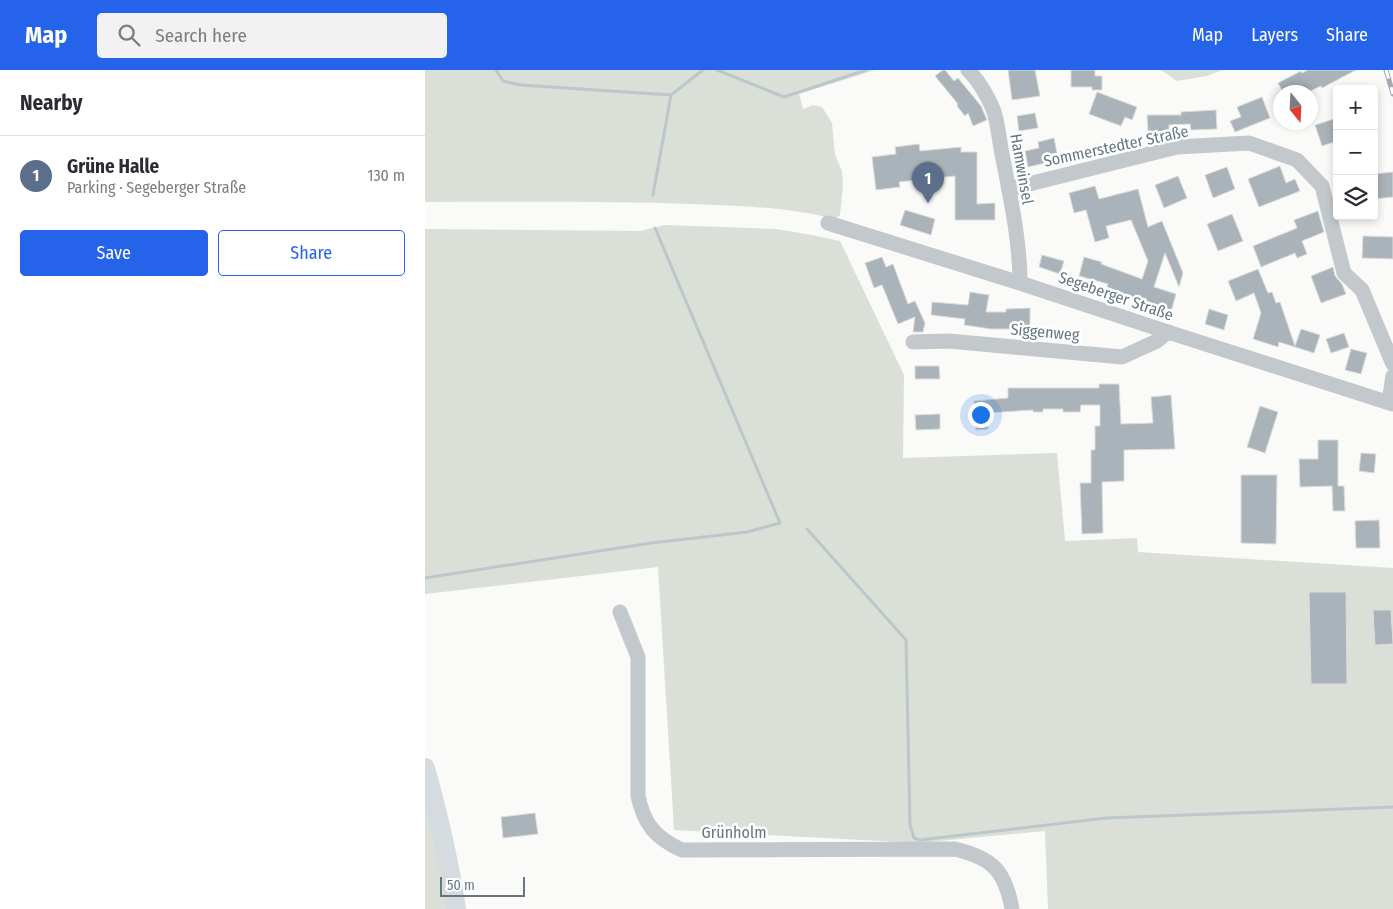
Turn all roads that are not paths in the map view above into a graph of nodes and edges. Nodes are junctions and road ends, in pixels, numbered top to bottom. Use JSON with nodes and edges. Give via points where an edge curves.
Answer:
{"nodes":[{"id":1,"x":968,"y":70,"type":"edge"},
{"id":2,"x":1009,"y":189,"type":"junction"},
{"id":3,"x":829,"y":223,"type":"dead end"},
{"id":4,"x":1020,"y":283,"type":"junction"},
{"id":5,"x":1168,"y":332,"type":"junction"},
{"id":6,"x":913,"y":342,"type":"dead end"},
{"id":7,"x":1393,"y":364,"type":"edge"},
{"id":8,"x":1393,"y":376,"type":"edge"},
{"id":9,"x":1391,"y":403,"type":"edge"},
{"id":10,"x":620,"y":612,"type":"dead end"},
{"id":11,"x":425,"y":768,"type":"edge"},
{"id":12,"x":456,"y":909,"type":"edge"},
{"id":13,"x":1013,"y":909,"type":"edge"}],
"edges":[{"from":1,"to":2,"type":"street","name":"Hamwinsel","via":[[993,110]]},
{"from":2,"to":4,"type":"street","name":"Hamwinsel"},
{"from":2,"to":7,"type":"street","name":"Sommerstedter Straße","via":[[1177,147],[1249,143],[1297,160],[1322,186],[1344,274],[1362,290]]},
{"from":3,"to":4,"type":"street","name":"Segeberger Straße"},
{"from":4,"to":5,"type":"street","name":"Segeberger Straße"},
{"from":5,"to":6,"type":"street","name":"Siggenweg","via":[[1157,341],[1122,357],[949,342]]},
{"from":5,"to":9,"type":"street","name":"Segeberger Straße"},
{"from":8,"to":9,"type":"street"},
{"from":10,"to":13,"type":"street","name":"Grünholm","via":[[637,656],[637,796],[642,812],[659,838],[682,850],[955,849],[976,854],[989,862],[1004,881]]},
{"from":11,"to":12,"type":"main road","via":[[439,816]]}]}
